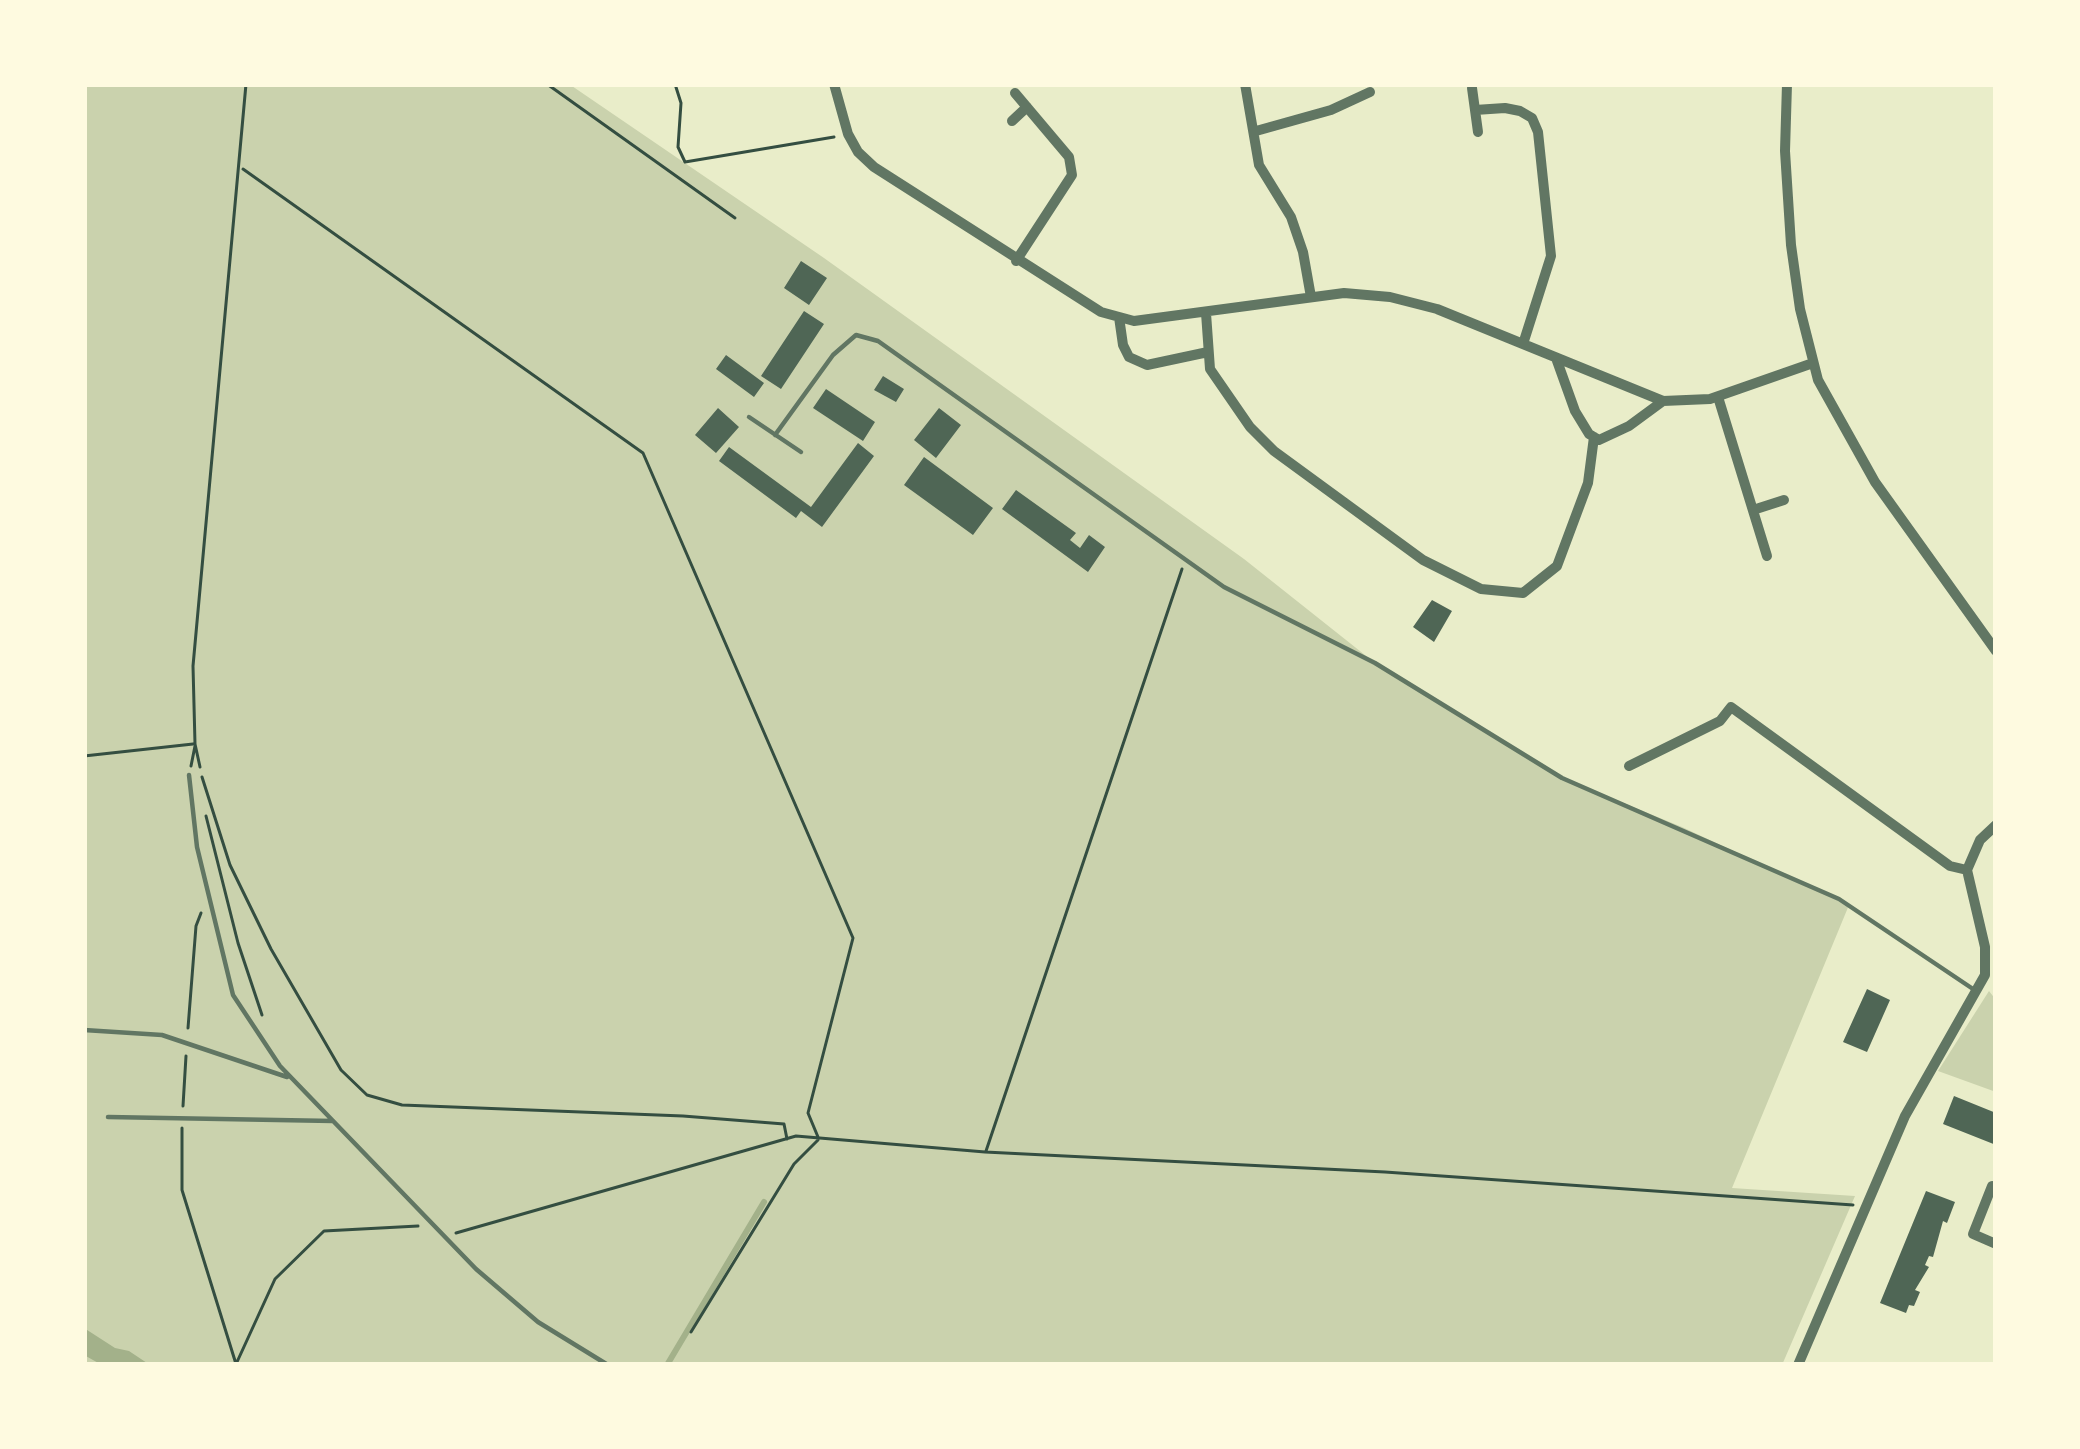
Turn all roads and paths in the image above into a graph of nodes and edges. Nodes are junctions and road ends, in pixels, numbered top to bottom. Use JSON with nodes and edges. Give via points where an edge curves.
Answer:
{"nodes":[{"id":1,"x":246,"y":84,"type":"edge"},
{"id":2,"x":547,"y":84,"type":"edge"},
{"id":3,"x":675,"y":84,"type":"edge"},
{"id":4,"x":1245,"y":84,"type":"edge"},
{"id":5,"x":1787,"y":84,"type":"edge"},
{"id":6,"x":835,"y":87,"type":"edge"},
{"id":7,"x":1472,"y":88,"type":"dead end"},
{"id":8,"x":1370,"y":92,"type":"dead end"},
{"id":9,"x":1015,"y":93,"type":"dead end"},
{"id":10,"x":1027,"y":107,"type":"junction"},
{"id":11,"x":1475,"y":110,"type":"junction"},
{"id":12,"x":1012,"y":121,"type":"dead end"},
{"id":13,"x":1256,"y":131,"type":"junction"},
{"id":14,"x":1478,"y":132,"type":"dead end"},
{"id":15,"x":848,"y":134,"type":"junction"},
{"id":16,"x":239,"y":167,"type":"junction"},
{"id":17,"x":735,"y":218,"type":"dead end"},
{"id":18,"x":1016,"y":261,"type":"junction"},
{"id":19,"x":1311,"y":297,"type":"junction"},
{"id":20,"x":1206,"y":313,"type":"junction"},
{"id":21,"x":1119,"y":317,"type":"junction"},
{"id":22,"x":1522,"y":344,"type":"junction"},
{"id":23,"x":1208,"y":352,"type":"junction"},
{"id":24,"x":1556,"y":358,"type":"junction"},
{"id":25,"x":1813,"y":363,"type":"junction"},
{"id":26,"x":1718,"y":397,"type":"junction"},
{"id":27,"x":1663,"y":401,"type":"junction"},
{"id":28,"x":749,"y":417,"type":"dead end"},
{"id":29,"x":775,"y":435,"type":"junction"},
{"id":30,"x":1594,"y":437,"type":"junction"},
{"id":31,"x":801,"y":452,"type":"dead end"},
{"id":32,"x":1784,"y":500,"type":"dead end"},
{"id":33,"x":1753,"y":510,"type":"junction"},
{"id":34,"x":1767,"y":556,"type":"dead end"},
{"id":35,"x":1178,"y":578,"type":"dead end"},
{"id":36,"x":1996,"y":650,"type":"edge"},
{"id":37,"x":195,"y":744,"type":"junction"},
{"id":38,"x":84,"y":756,"type":"edge"},
{"id":39,"x":192,"y":756,"type":"junction"},
{"id":40,"x":1629,"y":766,"type":"dead end"},
{"id":41,"x":190,"y":775,"type":"joint"},
{"id":42,"x":1996,"y":825,"type":"edge"},
{"id":43,"x":1967,"y":870,"type":"junction"},
{"id":44,"x":1990,"y":974,"type":"edge"},
{"id":45,"x":1976,"y":991,"type":"junction"},
{"id":46,"x":268,"y":1025,"type":"dead end"},
{"id":47,"x":84,"y":1030,"type":"edge"},
{"id":48,"x":292,"y":1079,"type":"junction"},
{"id":49,"x":108,"y":1117,"type":"dead end"},
{"id":50,"x":332,"y":1121,"type":"junction"},
{"id":51,"x":788,"y":1139,"type":"junction"},
{"id":52,"x":819,"y":1139,"type":"junction"},
{"id":53,"x":985,"y":1152,"type":"junction"},
{"id":54,"x":1992,"y":1186,"type":"dead end"},
{"id":55,"x":1865,"y":1208,"type":"junction"},
{"id":56,"x":440,"y":1233,"type":"junction"},
{"id":57,"x":1996,"y":1244,"type":"edge"},
{"id":58,"x":691,"y":1332,"type":"dead end"},
{"id":59,"x":236,"y":1364,"type":"edge"},
{"id":60,"x":608,"y":1365,"type":"edge"},
{"id":61,"x":1798,"y":1365,"type":"edge"}],
"edges":[{"from":1,"to":16,"type":"path"},
{"from":2,"to":17,"type":"path"},
{"from":3,"to":15,"type":"path","via":[[685,162]]},
{"from":4,"to":13,"type":"street"},
{"from":5,"to":25,"type":"street","via":[[1791,245]]},
{"from":6,"to":15,"type":"street"},
{"from":7,"to":11,"type":"street"},
{"from":8,"to":13,"type":"street"},
{"from":9,"to":10,"type":"street"},
{"from":10,"to":12,"type":"street"},
{"from":10,"to":18,"type":"street","via":[[1069,158],[1072,175]]},
{"from":11,"to":14,"type":"street"},
{"from":11,"to":22,"type":"street","via":[[1520,111],[1538,132],[1551,256]]},
{"from":13,"to":19,"type":"street","via":[[1259,165],[1291,217]]},
{"from":15,"to":18,"type":"street","via":[[899,186]]},
{"from":16,"to":37,"type":"path","via":[[193,666]]},
{"from":16,"to":52,"type":"path","via":[[643,453],[853,938],[808,1113]]},
{"from":18,"to":21,"type":"street"},
{"from":19,"to":20,"type":"street"},
{"from":19,"to":22,"type":"street","via":[[1390,297]]},
{"from":20,"to":21,"type":"street"},
{"from":20,"to":23,"type":"street"},
{"from":21,"to":23,"type":"street","via":[[1130,357],[1147,364]]},
{"from":22,"to":24,"type":"street"},
{"from":23,"to":30,"type":"street","via":[[1231,402],[1274,451],[1446,575],[1498,593],[1522,592],[1557,566],[1588,483]]},
{"from":24,"to":27,"type":"street"},
{"from":24,"to":30,"type":"street"},
{"from":25,"to":26,"type":"street"},
{"from":25,"to":36,"type":"street","via":[[1875,482]]},
{"from":26,"to":27,"type":"street"},
{"from":26,"to":33,"type":"street"},
{"from":27,"to":30,"type":"street","via":[[1630,425]]},
{"from":28,"to":29,"type":"lane"},
{"from":29,"to":31,"type":"lane"},
{"from":29,"to":45,"type":"lane","via":[[856,334],[878,341],[1224,587],[1375,663],[1562,778],[1839,898]]},
{"from":32,"to":33,"type":"street"},
{"from":33,"to":34,"type":"street"},
{"from":35,"to":53,"type":"path"},
{"from":37,"to":38,"type":"path"},
{"from":37,"to":39,"type":"path"},
{"from":37,"to":51,"type":"path","via":[[240,886],[341,1070],[367,1095],[402,1105],[784,1124]]},
{"from":39,"to":41,"type":"path"},
{"from":39,"to":46,"type":"path","via":[[238,943]]},
{"from":40,"to":43,"type":"street","via":[[1720,721],[1731,707],[1950,866]]},
{"from":41,"to":48,"type":"lane","via":[[197,847],[233,995]]},
{"from":42,"to":43,"type":"street"},
{"from":43,"to":44,"type":"street"},
{"from":44,"to":45,"type":"street"},
{"from":45,"to":55,"type":"street","via":[[1905,1116]]},
{"from":47,"to":48,"type":"lane","via":[[162,1035]]},
{"from":48,"to":50,"type":"lane"},
{"from":49,"to":50,"type":"lane"},
{"from":50,"to":56,"type":"lane"},
{"from":51,"to":52,"type":"path"},
{"from":51,"to":56,"type":"path"},
{"from":52,"to":53,"type":"path"},
{"from":52,"to":58,"type":"path","via":[[794,1164]]},
{"from":53,"to":55,"type":"path"},
{"from":54,"to":57,"type":"street","via":[[1973,1234]]},
{"from":55,"to":61,"type":"street"},
{"from":56,"to":59,"type":"path","via":[[414,1226],[324,1231],[274,1279]]},
{"from":56,"to":60,"type":"lane","via":[[538,1322]]}]}
